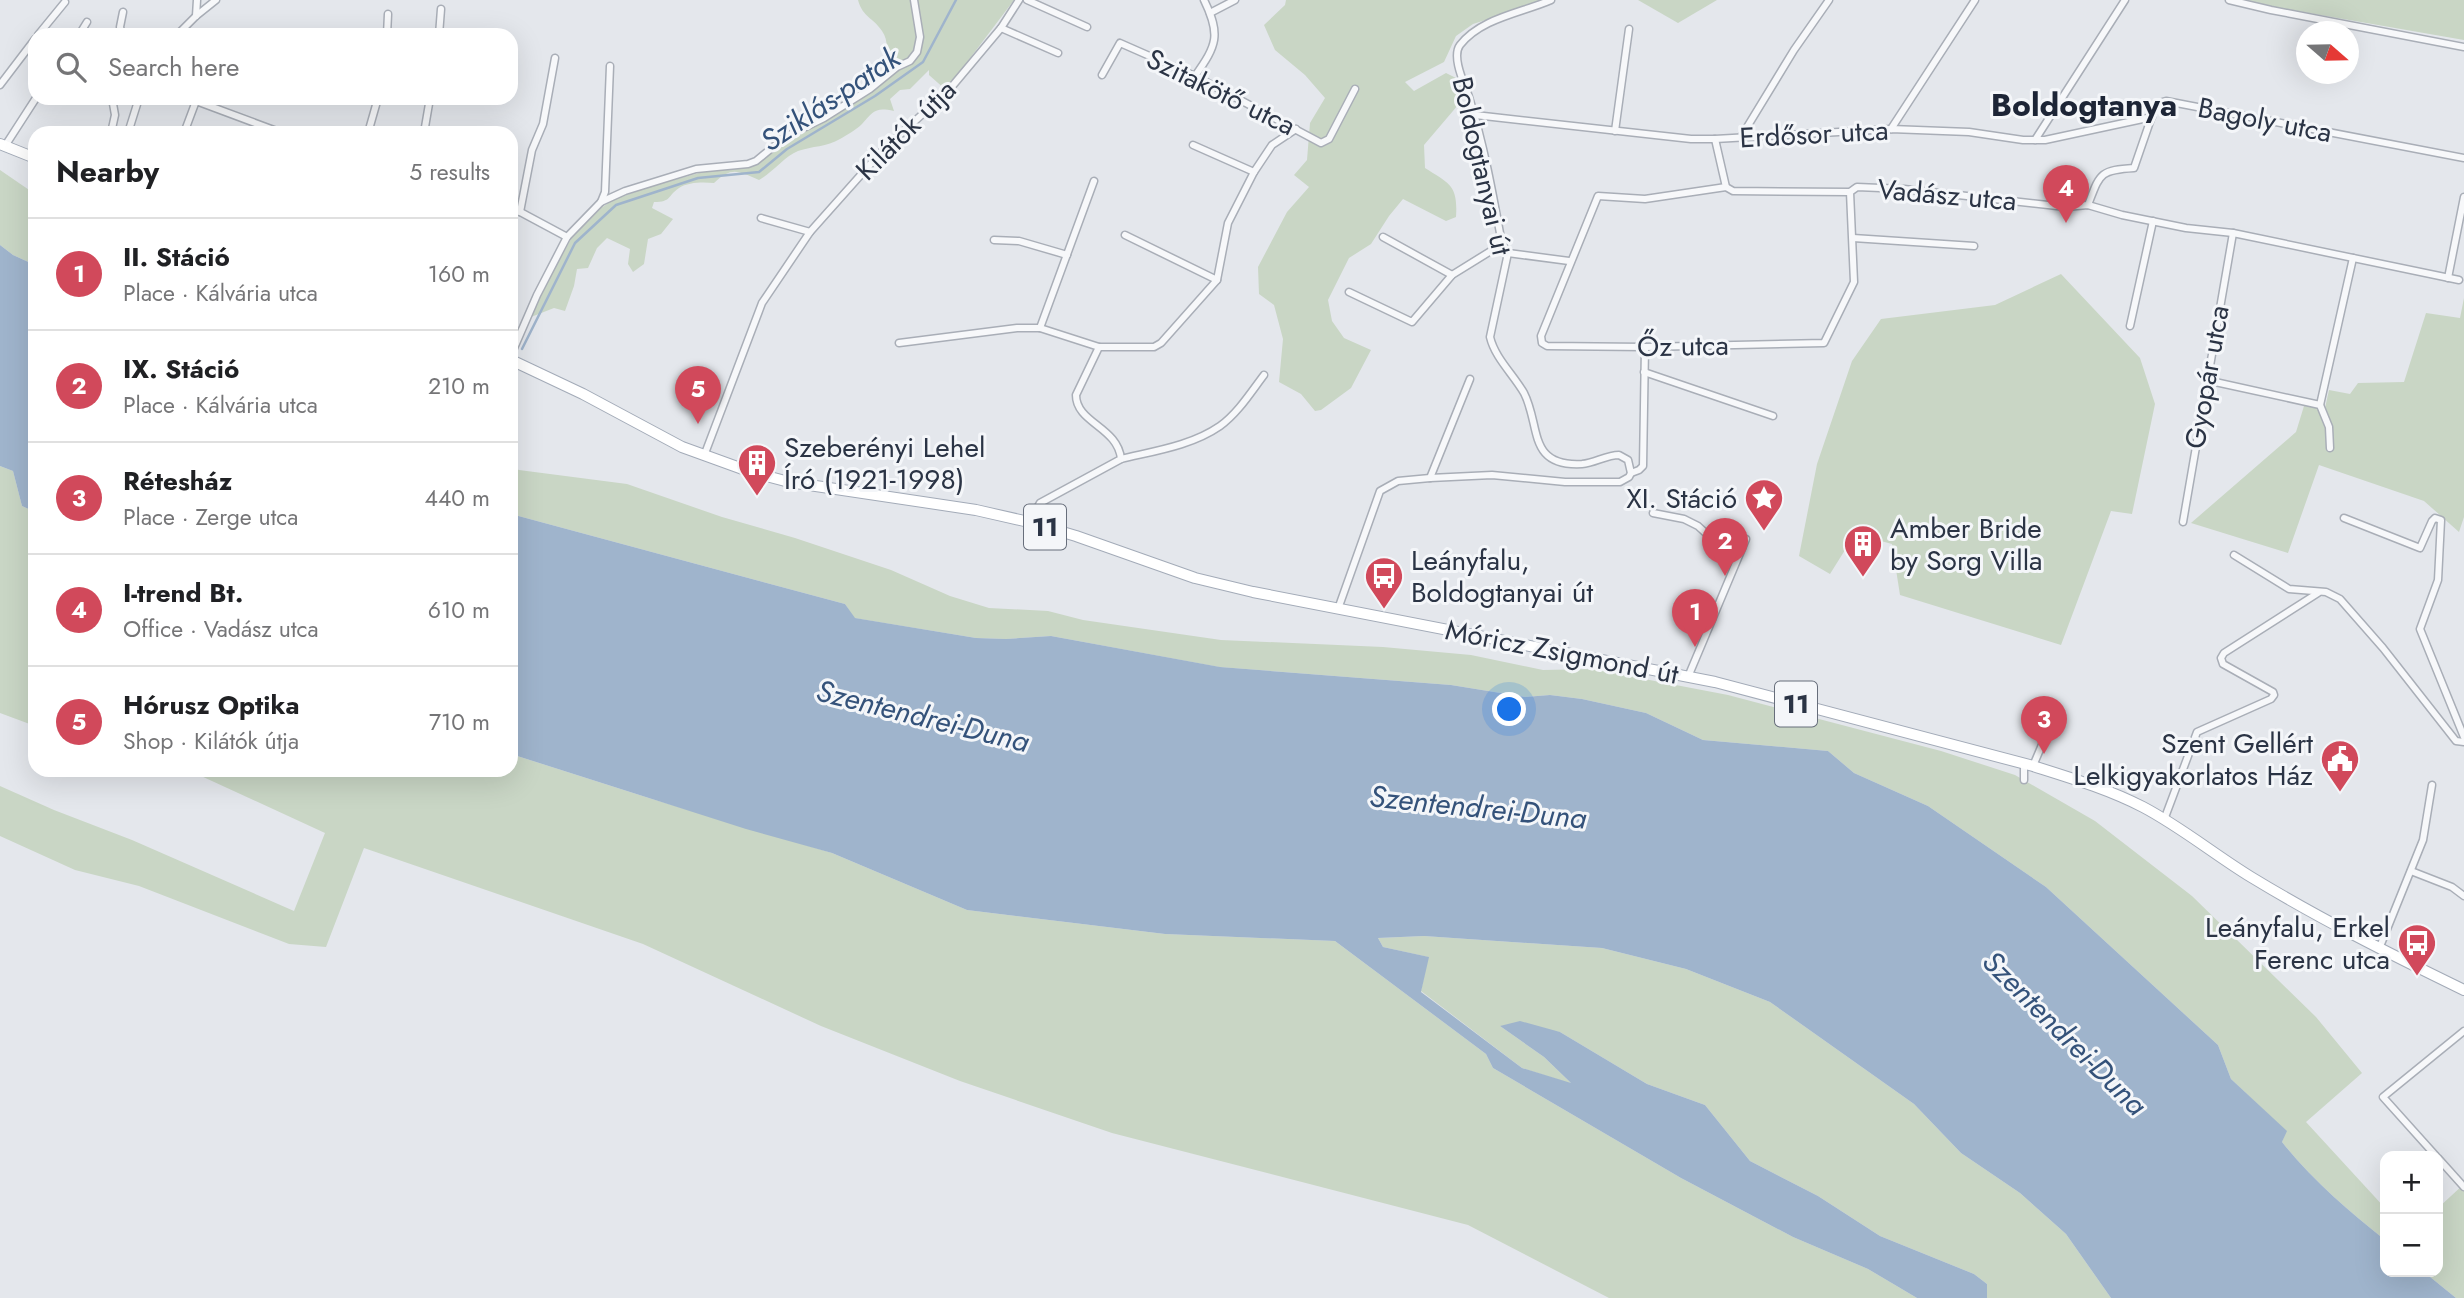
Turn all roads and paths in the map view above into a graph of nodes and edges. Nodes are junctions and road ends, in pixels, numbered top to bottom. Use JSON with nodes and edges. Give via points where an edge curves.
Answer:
{"nodes":[{"id":1,"x":197,"y":0,"type":"edge"},
{"id":2,"x":216,"y":0,"type":"edge"},
{"id":3,"x":914,"y":0,"type":"edge"},
{"id":4,"x":1019,"y":0,"type":"edge"},
{"id":5,"x":1027,"y":0,"type":"edge"},
{"id":6,"x":1203,"y":0,"type":"edge"},
{"id":7,"x":1235,"y":0,"type":"edge"},
{"id":8,"x":1551,"y":0,"type":"edge"},
{"id":9,"x":1829,"y":0,"type":"edge"},
{"id":10,"x":1975,"y":0,"type":"edge"},
{"id":11,"x":2125,"y":0,"type":"edge"},
{"id":12,"x":2229,"y":0,"type":"edge"},
{"id":13,"x":65,"y":2,"type":"dead end"},
{"id":14,"x":441,"y":9,"type":"dead end"},
{"id":15,"x":123,"y":12,"type":"dead end"},
{"id":16,"x":1210,"y":13,"type":"junction"},
{"id":17,"x":388,"y":14,"type":"dead end"},
{"id":18,"x":196,"y":16,"type":"junction"},
{"id":19,"x":88,"y":22,"type":"dead end"},
{"id":20,"x":1087,"y":27,"type":"dead end"},
{"id":21,"x":44,"y":28,"type":"edge"},
{"id":22,"x":84,"y":28,"type":"edge"},
{"id":23,"x":122,"y":28,"type":"edge"},
{"id":24,"x":184,"y":28,"type":"edge"},
{"id":25,"x":387,"y":28,"type":"edge"},
{"id":26,"x":440,"y":28,"type":"edge"},
{"id":27,"x":1001,"y":28,"type":"junction"},
{"id":28,"x":1629,"y":29,"type":"dead end"},
{"id":29,"x":2464,"y":47,"type":"edge"},
{"id":30,"x":28,"y":48,"type":"edge"},
{"id":31,"x":1058,"y":53,"type":"dead end"},
{"id":32,"x":555,"y":58,"type":"dead end"},
{"id":33,"x":610,"y":66,"type":"dead end"},
{"id":34,"x":1102,"y":75,"type":"dead end"},
{"id":35,"x":1195,"y":76,"type":"junction"},
{"id":36,"x":0,"y":85,"type":"edge"},
{"id":37,"x":1355,"y":89,"type":"dead end"},
{"id":38,"x":31,"y":105,"type":"edge"},
{"id":39,"x":113,"y":105,"type":"edge"},
{"id":40,"x":137,"y":105,"type":"edge"},
{"id":41,"x":194,"y":105,"type":"edge"},
{"id":42,"x":207,"y":105,"type":"edge"},
{"id":43,"x":376,"y":105,"type":"edge"},
{"id":44,"x":429,"y":105,"type":"edge"},
{"id":45,"x":1475,"y":115,"type":"junction"},
{"id":46,"x":2152,"y":117,"type":"junction"},
{"id":47,"x":113,"y":126,"type":"edge"},
{"id":48,"x":130,"y":126,"type":"edge"},
{"id":49,"x":187,"y":126,"type":"edge"},
{"id":50,"x":263,"y":126,"type":"edge"},
{"id":51,"x":370,"y":126,"type":"edge"},
{"id":52,"x":425,"y":126,"type":"edge"},
{"id":53,"x":1891,"y":128,"type":"junction"},
{"id":54,"x":1296,"y":129,"type":"junction"},
{"id":55,"x":1615,"y":131,"type":"junction"},
{"id":56,"x":1741,"y":137,"type":"junction"},
{"id":57,"x":1715,"y":139,"type":"junction"},
{"id":58,"x":2035,"y":140,"type":"junction"},
{"id":59,"x":2,"y":145,"type":"edge"},
{"id":60,"x":1193,"y":145,"type":"dead end"},
{"id":61,"x":28,"y":155,"type":"edge"},
{"id":62,"x":2464,"y":158,"type":"edge"},
{"id":63,"x":1254,"y":172,"type":"junction"},
{"id":64,"x":1094,"y":181,"type":"dead end"},
{"id":65,"x":1726,"y":187,"type":"junction"},
{"id":66,"x":1850,"y":192,"type":"junction"},
{"id":67,"x":518,"y":197,"type":"edge"},
{"id":68,"x":2464,"y":197,"type":"edge"},
{"id":69,"x":601,"y":202,"type":"junction"},
{"id":70,"x":2088,"y":205,"type":"junction"},
{"id":71,"x":518,"y":212,"type":"edge"},
{"id":72,"x":761,"y":218,"type":"dead end"},
{"id":73,"x":2153,"y":221,"type":"junction"},
{"id":74,"x":810,"y":232,"type":"junction"},
{"id":75,"x":2233,"y":233,"type":"junction"},
{"id":76,"x":1125,"y":234,"type":"dead end"},
{"id":77,"x":566,"y":237,"type":"junction"},
{"id":78,"x":1383,"y":237,"type":"dead end"},
{"id":79,"x":1853,"y":238,"type":"junction"},
{"id":80,"x":994,"y":240,"type":"dead end"},
{"id":81,"x":1502,"y":244,"type":"junction"},
{"id":82,"x":1975,"y":246,"type":"dead end"},
{"id":83,"x":1508,"y":253,"type":"junction"},
{"id":84,"x":1067,"y":255,"type":"junction"},
{"id":85,"x":2353,"y":258,"type":"junction"},
{"id":86,"x":1569,"y":261,"type":"junction"},
{"id":87,"x":1452,"y":275,"type":"junction"},
{"id":88,"x":2448,"y":278,"type":"junction"},
{"id":89,"x":1217,"y":280,"type":"junction"},
{"id":90,"x":2459,"y":280,"type":"dead end"},
{"id":91,"x":1349,"y":292,"type":"dead end"},
{"id":92,"x":2130,"y":326,"type":"dead end"},
{"id":93,"x":1040,"y":328,"type":"junction"},
{"id":94,"x":518,"y":341,"type":"edge"},
{"id":95,"x":900,"y":343,"type":"dead end"},
{"id":96,"x":1100,"y":347,"type":"junction"},
{"id":97,"x":1645,"y":347,"type":"junction"},
{"id":98,"x":518,"y":361,"type":"edge"},
{"id":99,"x":1644,"y":372,"type":"junction"},
{"id":100,"x":1264,"y":375,"type":"dead end"},
{"id":101,"x":1470,"y":379,"type":"dead end"},
{"id":102,"x":2206,"y":380,"type":"junction"},
{"id":103,"x":2320,"y":405,"type":"junction"},
{"id":104,"x":1773,"y":416,"type":"dead end"},
{"id":105,"x":2330,"y":449,"type":"dead end"},
{"id":106,"x":704,"y":456,"type":"junction"},
{"id":107,"x":1121,"y":459,"type":"junction"},
{"id":108,"x":1631,"y":472,"type":"junction"},
{"id":109,"x":1430,"y":478,"type":"junction"},
{"id":110,"x":1653,"y":513,"type":"dead end"},
{"id":111,"x":2344,"y":518,"type":"dead end"},
{"id":112,"x":1028,"y":522,"type":"junction"},
{"id":113,"x":2183,"y":522,"type":"dead end"},
{"id":114,"x":1746,"y":538,"type":"dead end"},
{"id":115,"x":2234,"y":555,"type":"dead end"},
{"id":116,"x":1736,"y":561,"type":"junction"},
{"id":117,"x":2318,"y":593,"type":"junction"},
{"id":118,"x":1338,"y":608,"type":"junction"},
{"id":119,"x":1688,"y":677,"type":"junction"},
{"id":120,"x":2055,"y":714,"type":"dead end"},
{"id":121,"x":2464,"y":739,"type":"edge"},
{"id":122,"x":2028,"y":764,"type":"junction"},
{"id":123,"x":2024,"y":780,"type":"dead end"},
{"id":124,"x":2432,"y":785,"type":"dead end"},
{"id":125,"x":2164,"y":820,"type":"junction"},
{"id":126,"x":2411,"y":871,"type":"junction"},
{"id":127,"x":2464,"y":896,"type":"edge"},
{"id":128,"x":2379,"y":949,"type":"junction"},
{"id":129,"x":2464,"y":990,"type":"edge"},
{"id":130,"x":2464,"y":1031,"type":"edge"},
{"id":131,"x":2432,"y":1151,"type":"edge"},
{"id":132,"x":2443,"y":1164,"type":"edge"},
{"id":133,"x":2464,"y":1187,"type":"edge"}],
"edges":[{"from":1,"to":18,"type":"street"},
{"from":2,"to":18,"type":"street"},
{"from":3,"to":69,"type":"street","via":[[920,37],[917,52],[870,89],[785,137],[756,161],[696,169]]},
{"from":4,"to":27,"type":"street","name":"Kilátók útja"},
{"from":5,"to":20,"type":"street"},
{"from":6,"to":16,"type":"street"},
{"from":7,"to":16,"type":"street"},
{"from":8,"to":45,"type":"street","name":"Boldogtanyai út","via":[[1506,15],[1461,45],[1458,62]]},
{"from":9,"to":56,"type":"street"},
{"from":10,"to":53,"type":"street"},
{"from":11,"to":58,"type":"street"},
{"from":12,"to":29,"type":"street"},
{"from":13,"to":21,"type":"street"},
{"from":14,"to":26,"type":"street"},
{"from":15,"to":23,"type":"street"},
{"from":16,"to":35,"type":"street","via":[[1215,44]]},
{"from":17,"to":25,"type":"street"},
{"from":18,"to":24,"type":"street"},
{"from":19,"to":22,"type":"street"},
{"from":27,"to":31,"type":"street"},
{"from":27,"to":74,"type":"street","name":"Kilátók útja","via":[[949,90],[883,150]]},
{"from":28,"to":55,"type":"street"},
{"from":30,"to":36,"type":"street"},
{"from":32,"to":67,"type":"street","via":[[543,124]]},
{"from":33,"to":69,"type":"street"},
{"from":34,"to":35,"type":"street","name":"Szitakötő utca","via":[[1120,43]]},
{"from":35,"to":54,"type":"street","name":"Szitakötő utca"},
{"from":37,"to":54,"type":"street","name":"Szitakötő utca","via":[[1329,139],[1321,143]]},
{"from":38,"to":59,"type":"street"},
{"from":39,"to":47,"type":"street"},
{"from":40,"to":48,"type":"street"},
{"from":41,"to":49,"type":"street"},
{"from":42,"to":50,"type":"street"},
{"from":43,"to":51,"type":"street"},
{"from":44,"to":52,"type":"street"},
{"from":45,"to":55,"type":"street","name":"Erdősor utca"},
{"from":45,"to":81,"type":"street","name":"Boldogtanyai út"},
{"from":46,"to":58,"type":"street","name":"Erdősor utca"},
{"from":46,"to":62,"type":"street","name":"Bagoly utca","via":[[2159,103],[2166,101]]},
{"from":46,"to":70,"type":"street","via":[[2134,168],[2113,169],[2099,177]]},
{"from":53,"to":56,"type":"street","name":"Erdősor utca"},
{"from":53,"to":58,"type":"street","name":"Erdősor utca"},
{"from":54,"to":63,"type":"street","via":[[1272,145]]},
{"from":55,"to":57,"type":"street","name":"Erdősor utca"},
{"from":56,"to":57,"type":"street","name":"Erdősor utca"},
{"from":57,"to":65,"type":"street"},
{"from":59,"to":61,"type":"main road"},
{"from":60,"to":63,"type":"street"},
{"from":63,"to":89,"type":"street","via":[[1228,223]]},
{"from":64,"to":84,"type":"street"},
{"from":65,"to":66,"type":"street","name":"Vadász utca","via":[[1733,191]]},
{"from":65,"to":86,"type":"street","name":"Vadász utca","via":[[1645,200],[1598,196]]},
{"from":66,"to":70,"type":"street","name":"Vadász utca","via":[[1857,187],[1904,189],[2066,207]]},
{"from":66,"to":79,"type":"street"},
{"from":68,"to":88,"type":"street"},
{"from":69,"to":77,"type":"street"},
{"from":70,"to":73,"type":"street","name":"Vadász utca"},
{"from":71,"to":77,"type":"street"},
{"from":72,"to":74,"type":"street"},
{"from":73,"to":75,"type":"street","name":"Vadász utca"},
{"from":73,"to":92,"type":"street"},
{"from":74,"to":106,"type":"street","name":"Kilátók útja","via":[[762,303]]},
{"from":75,"to":85,"type":"street","name":"Vadász utca"},
{"from":75,"to":102,"type":"street","name":"Gyopár utca"},
{"from":76,"to":89,"type":"street"},
{"from":77,"to":94,"type":"street"},
{"from":78,"to":87,"type":"street"},
{"from":79,"to":82,"type":"street"},
{"from":79,"to":97,"type":"street","name":"Őz utca","via":[[1854,282],[1824,343]]},
{"from":80,"to":84,"type":"street","via":[[1019,241]]},
{"from":81,"to":83,"type":"street","name":"Boldogtanyai út"},
{"from":81,"to":87,"type":"street"},
{"from":83,"to":86,"type":"street"},
{"from":83,"to":108,"type":"street","name":"Boldogtanyai út","via":[[1490,337],[1525,396],[1540,448],[1555,460],[1572,464],[1619,455],[1628,460]]},
{"from":84,"to":93,"type":"street"},
{"from":85,"to":88,"type":"street","name":"Vadász utca"},
{"from":85,"to":103,"type":"street"},
{"from":86,"to":97,"type":"street","name":"Őz utca","via":[[1542,343]]},
{"from":87,"to":91,"type":"street","via":[[1412,322]]},
{"from":88,"to":90,"type":"street","name":"Vadász utca"},
{"from":89,"to":96,"type":"street","via":[[1154,347]]},
{"from":93,"to":95,"type":"street"},
{"from":93,"to":96,"type":"street"},
{"from":96,"to":107,"type":"street","via":[[1076,402],[1113,438]]},
{"from":97,"to":99,"type":"street"},
{"from":98,"to":106,"type":"main road","name":"Móricz Zsigmond út","number":"11"},
{"from":99,"to":104,"type":"street"},
{"from":99,"to":108,"type":"street","via":[[1643,466]]},
{"from":100,"to":107,"type":"street","via":[[1221,426],[1195,440]]},
{"from":101,"to":109,"type":"street"},
{"from":102,"to":103,"type":"street"},
{"from":102,"to":113,"type":"street","name":"Gyopár utca"},
{"from":103,"to":105,"type":"street","via":[[2329,427]]},
{"from":106,"to":112,"type":"main road","name":"Móricz Zsigmond út","number":"11","via":[[789,482]]},
{"from":107,"to":112,"type":"street","via":[[1040,503]]},
{"from":108,"to":109,"type":"street","via":[[1625,481],[1606,482],[1492,475]]},
{"from":109,"to":118,"type":"street","via":[[1398,481],[1380,491]]},
{"from":110,"to":116,"type":"street","via":[[1698,526]]},
{"from":111,"to":121,"type":"street","via":[[2420,548],[2432,521],[2441,520],[2438,580],[2420,629]]},
{"from":112,"to":118,"type":"main road","name":"Móricz Zsigmond út","number":"11","via":[[1195,578]]},
{"from":114,"to":116,"type":"street"},
{"from":115,"to":117,"type":"street","via":[[2290,589]]},
{"from":116,"to":119,"type":"street"},
{"from":117,"to":121,"type":"street","via":[[2340,599],[2456,741]]},
{"from":117,"to":125,"type":"street","via":[[2224,653],[2223,664],[2274,695],[2197,732]]},
{"from":118,"to":119,"type":"main road","name":"Móricz Zsigmond út","number":"11"},
{"from":119,"to":122,"type":"main road","name":"Móricz Zsigmond út","number":"11"},
{"from":120,"to":122,"type":"street"},
{"from":122,"to":123,"type":"street"},
{"from":122,"to":125,"type":"main road","name":"Móricz Zsigmond út","number":"11","via":[[2120,797]]},
{"from":124,"to":126,"type":"street","via":[[2423,840]]},
{"from":125,"to":128,"type":"main road","name":"Móricz Zsigmond út","number":"11","via":[[2250,877]]},
{"from":126,"to":127,"type":"street"},
{"from":126,"to":128,"type":"street"},
{"from":128,"to":129,"type":"main road","name":"Móricz Zsigmond út","number":"11"},
{"from":130,"to":131,"type":"street","via":[[2383,1097]]},
{"from":132,"to":133,"type":"street"}]}
